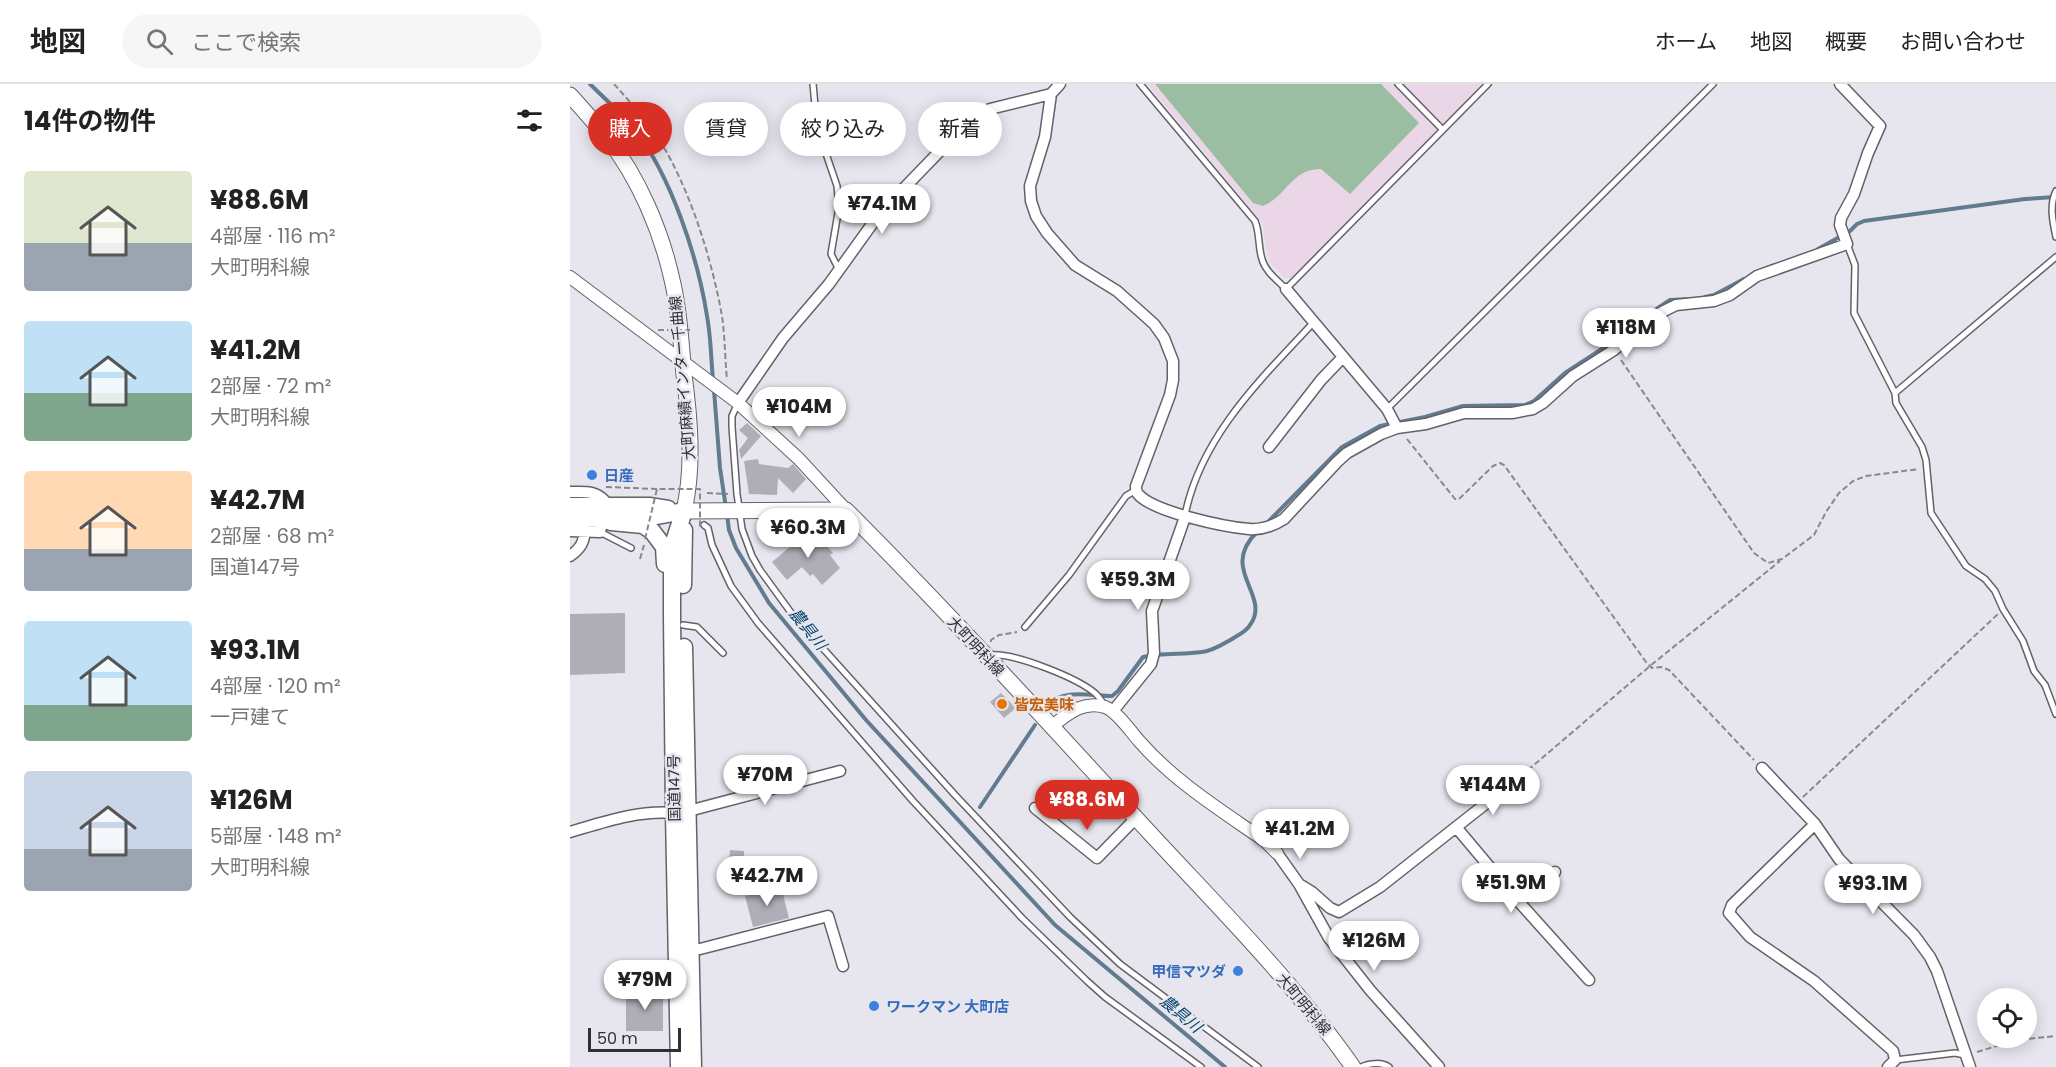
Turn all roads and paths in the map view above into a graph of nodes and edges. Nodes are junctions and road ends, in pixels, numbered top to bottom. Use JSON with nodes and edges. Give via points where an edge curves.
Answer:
{"nodes":[{"id":1,"x":614,"y":84,"type":"edge"},
{"id":2,"x":813,"y":84,"type":"edge"},
{"id":3,"x":1060,"y":84,"type":"edge"},
{"id":4,"x":1140,"y":84,"type":"edge"},
{"id":5,"x":1398,"y":84,"type":"edge"},
{"id":6,"x":1488,"y":84,"type":"edge"},
{"id":7,"x":1713,"y":84,"type":"edge"},
{"id":8,"x":1840,"y":84,"type":"edge"},
{"id":9,"x":1051,"y":94,"type":"junction"},
{"id":10,"x":570,"y":95,"type":"edge"},
{"id":11,"x":1442,"y":129,"type":"junction"},
{"id":12,"x":2056,"y":191,"type":"edge"},
{"id":13,"x":2056,"y":237,"type":"edge"},
{"id":14,"x":1847,"y":244,"type":"junction"},
{"id":15,"x":2056,"y":257,"type":"edge"},
{"id":16,"x":839,"y":270,"type":"junction"},
{"id":17,"x":570,"y":277,"type":"edge"},
{"id":18,"x":1286,"y":289,"type":"junction"},
{"id":19,"x":1314,"y":322,"type":"junction"},
{"id":20,"x":658,"y":330,"type":"dead end"},
{"id":21,"x":690,"y":330,"type":"dead end"},
{"id":22,"x":1614,"y":350,"type":"junction"},
{"id":23,"x":1343,"y":357,"type":"junction"},
{"id":24,"x":683,"y":361,"type":"junction"},
{"id":25,"x":1894,"y":393,"type":"junction"},
{"id":26,"x":731,"y":398,"type":"junction"},
{"id":27,"x":1387,"y":409,"type":"junction"},
{"id":28,"x":1397,"y":428,"type":"junction"},
{"id":29,"x":1269,"y":447,"type":"dead end"},
{"id":30,"x":1927,"y":469,"type":"junction"},
{"id":31,"x":604,"y":487,"type":"dead end"},
{"id":32,"x":657,"y":489,"type":"junction"},
{"id":33,"x":1136,"y":490,"type":"junction"},
{"id":34,"x":570,"y":492,"type":"edge"},
{"id":35,"x":707,"y":493,"type":"dead end"},
{"id":36,"x":734,"y":494,"type":"dead end"},
{"id":37,"x":570,"y":506,"type":"edge"},
{"id":38,"x":846,"y":510,"type":"junction"},
{"id":39,"x":684,"y":511,"type":"junction"},
{"id":40,"x":738,"y":512,"type":"junction"},
{"id":41,"x":1185,"y":516,"type":"junction"},
{"id":42,"x":570,"y":519,"type":"edge"},
{"id":43,"x":602,"y":519,"type":"junction"},
{"id":44,"x":704,"y":522,"type":"junction"},
{"id":45,"x":585,"y":530,"type":"junction"},
{"id":46,"x":570,"y":531,"type":"edge"},
{"id":47,"x":631,"y":548,"type":"dead end"},
{"id":48,"x":570,"y":556,"type":"edge"},
{"id":49,"x":1782,"y":559,"type":"junction"},
{"id":50,"x":640,"y":560,"type":"dead end"},
{"id":51,"x":2003,"y":609,"type":"junction"},
{"id":52,"x":678,"y":620,"type":"junction"},
{"id":53,"x":1025,"y":627,"type":"joint"},
{"id":54,"x":988,"y":652,"type":"junction"},
{"id":55,"x":723,"y":653,"type":"dead end"},
{"id":56,"x":1650,"y":666,"type":"junction"},
{"id":57,"x":1109,"y":709,"type":"junction"},
{"id":58,"x":2056,"y":714,"type":"edge"},
{"id":59,"x":1052,"y":726,"type":"junction"},
{"id":60,"x":1762,"y":768,"type":"joint"},
{"id":61,"x":840,"y":771,"type":"dead end"},
{"id":62,"x":1512,"y":783,"type":"joint"},
{"id":63,"x":1796,"y":803,"type":"junction"},
{"id":64,"x":1035,"y":808,"type":"dead end"},
{"id":65,"x":680,"y":811,"type":"junction"},
{"id":66,"x":1136,"y":819,"type":"junction"},
{"id":67,"x":1815,"y":824,"type":"junction"},
{"id":68,"x":1456,"y":827,"type":"junction"},
{"id":69,"x":570,"y":832,"type":"edge"},
{"id":70,"x":1277,"y":853,"type":"joint"},
{"id":71,"x":1555,"y":872,"type":"dead end"},
{"id":72,"x":1299,"y":884,"type":"junction"},
{"id":73,"x":1519,"y":902,"type":"junction"},
{"id":74,"x":690,"y":949,"type":"junction"},
{"id":75,"x":843,"y":966,"type":"dead end"},
{"id":76,"x":1589,"y":980,"type":"dead end"},
{"id":77,"x":2056,"y":1036,"type":"edge"},
{"id":78,"x":1965,"y":1055,"type":"junction"},
{"id":79,"x":1892,"y":1063,"type":"edge"},
{"id":80,"x":679,"y":1067,"type":"edge"},
{"id":81,"x":693,"y":1067,"type":"edge"},
{"id":82,"x":1201,"y":1067,"type":"edge"},
{"id":83,"x":1258,"y":1067,"type":"edge"},
{"id":84,"x":1353,"y":1067,"type":"edge"},
{"id":85,"x":1361,"y":1067,"type":"edge"},
{"id":86,"x":1389,"y":1067,"type":"edge"},
{"id":87,"x":1439,"y":1067,"type":"edge"},
{"id":88,"x":1970,"y":1067,"type":"edge"}],
"edges":[{"from":1,"to":26,"type":"path","via":[[661,142],[694,214],[721,315]]},
{"from":2,"to":16,"type":"lane","via":[[817,127],[837,186],[839,207],[831,254]]},
{"from":3,"to":9,"type":"street"},
{"from":4,"to":18,"type":"lane","via":[[1255,221],[1262,259]]},
{"from":5,"to":11,"type":"lane"},
{"from":6,"to":11,"type":"lane"},
{"from":7,"to":27,"type":"lane"},
{"from":8,"to":14,"type":"street","via":[[1880,126],[1841,218]]},
{"from":9,"to":16,"type":"street","via":[[976,116],[880,213]]},
{"from":9,"to":33,"type":"street","via":[[1045,137],[1030,186],[1036,216],[1075,265],[1116,291],[1154,324],[1173,361],[1170,395]]},
{"from":10,"to":24,"type":"main road","name":"大町麻績インター千曲線","via":[[622,160],[655,226],[673,284]]},
{"from":11,"to":18,"type":"lane"},
{"from":12,"to":13,"type":"lane","via":[[2052,218]]},
{"from":14,"to":22,"type":"street","via":[[1757,276],[1714,301],[1676,305],[1653,317]]},
{"from":14,"to":25,"type":"lane","via":[[1855,265],[1854,313]]},
{"from":15,"to":25,"type":"lane"},
{"from":16,"to":26,"type":"street"},
{"from":17,"to":24,"type":"street"},
{"from":18,"to":19,"type":"street"},
{"from":19,"to":23,"type":"street"},
{"from":19,"to":41,"type":"lane","via":[[1233,413],[1198,476]]},
{"from":20,"to":21,"type":"path","bridge":true},
{"from":22,"to":28,"type":"street","via":[[1573,376],[1533,409],[1464,413]]},
{"from":22,"to":49,"type":"path","via":[[1754,553],[1768,562]]},
{"from":23,"to":27,"type":"street"},
{"from":23,"to":29,"type":"street"},
{"from":24,"to":26,"type":"street"},
{"from":24,"to":39,"type":"main road","name":"大町麻績インター千曲線","via":[[690,468]]},
{"from":25,"to":30,"type":"lane","via":[[1922,447]]},
{"from":26,"to":38,"type":"street","via":[[799,459]]},
{"from":26,"to":40,"type":"lane"},
{"from":27,"to":28,"type":"street"},
{"from":28,"to":41,"type":"street","via":[[1347,453],[1274,525],[1249,529]]},
{"from":28,"to":56,"type":"path","via":[[1455,499],[1493,466],[1504,465]]},
{"from":30,"to":49,"type":"path","via":[[1853,481],[1839,493],[1814,535]]},
{"from":30,"to":51,"type":"lane","via":[[1931,513],[1966,566],[1995,591]]},
{"from":31,"to":32,"type":"path"},
{"from":32,"to":44,"type":"path","bridge":true,"via":[[700,489]]},
{"from":32,"to":50,"type":"path","bridge":true},
{"from":33,"to":41,"type":"street","via":[[1148,501]]},
{"from":33,"to":53,"type":"lane","via":[[1126,496],[1069,575]]},
{"from":34,"to":43,"type":"street","via":[[590,492],[601,497],[605,501]]},
{"from":35,"to":36,"type":"path"},
{"from":37,"to":43,"type":"highway"},
{"from":38,"to":40,"type":"main road"},
{"from":38,"to":54,"type":"main road","name":"大町明科線"},
{"from":39,"to":43,"type":"highway","via":[[649,506]]},
{"from":39,"to":44,"type":"main road"},
{"from":39,"to":52,"type":"highway","name":"国道147号"},
{"from":40,"to":44,"type":"main road"},
{"from":40,"to":83,"type":"lane","via":[[752,556],[792,614],[988,830],[1120,964]]},
{"from":41,"to":57,"type":"street","via":[[1152,611],[1151,664]]},
{"from":42,"to":43,"type":"highway"},
{"from":43,"to":45,"type":"street"},
{"from":43,"to":47,"type":"lane"},
{"from":43,"to":52,"type":"highway","via":[[643,525],[664,547],[666,604]]},
{"from":44,"to":82,"type":"lane","via":[[731,586],[758,623],[913,801],[1087,981]]},
{"from":45,"to":46,"type":"street"},
{"from":45,"to":48,"type":"street","via":[[579,550]]},
{"from":49,"to":56,"type":"path"},
{"from":51,"to":58,"type":"lane","via":[[2023,641]]},
{"from":51,"to":63,"type":"path"},
{"from":52,"to":55,"type":"lane","via":[[697,627]]},
{"from":52,"to":65,"type":"highway","name":"国道147号"},
{"from":53,"to":54,"type":"path","via":[[991,640]]},
{"from":54,"to":57,"type":"lane","via":[[1066,676],[1096,694]]},
{"from":54,"to":59,"type":"main road","name":"大町明科線"},
{"from":56,"to":60,"type":"path","via":[[1670,670]]},
{"from":56,"to":62,"type":"path"},
{"from":57,"to":59,"type":"street","via":[[1091,704],[1071,711]]},
{"from":57,"to":70,"type":"street","via":[[1171,773]]},
{"from":59,"to":66,"type":"main road","name":"大町明科線"},
{"from":60,"to":63,"type":"street"},
{"from":61,"to":65,"type":"street"},
{"from":62,"to":68,"type":"street"},
{"from":63,"to":67,"type":"street"},
{"from":64,"to":66,"type":"street","via":[[1097,858]]},
{"from":65,"to":69,"type":"street","via":[[611,819]]},
{"from":65,"to":74,"type":"highway","name":"国道147号"},
{"from":65,"to":80,"type":"highway","name":"国道147号"},
{"from":66,"to":84,"type":"main road","name":"大町明科線","via":[[1308,1007]]},
{"from":67,"to":78,"type":"street","via":[[1839,859],[1914,935],[1930,957]]},
{"from":67,"to":79,"type":"street","via":[[1732,905],[1729,913],[1750,938],[1814,981],[1893,1051]]},
{"from":68,"to":72,"type":"street","via":[[1380,887],[1339,912]]},
{"from":68,"to":73,"type":"street"},
{"from":70,"to":72,"type":"street"},
{"from":71,"to":73,"type":"street"},
{"from":72,"to":87,"type":"street","via":[[1329,938]]},
{"from":73,"to":76,"type":"street"},
{"from":74,"to":75,"type":"street","via":[[828,915]]},
{"from":74,"to":81,"type":"highway","name":"国道147号"},
{"from":77,"to":78,"type":"path","via":[[2016,1040]]},
{"from":78,"to":79,"type":"lane","via":[[1955,1053]]},
{"from":78,"to":88,"type":"street"},
{"from":85,"to":86,"type":"lane"}]}
